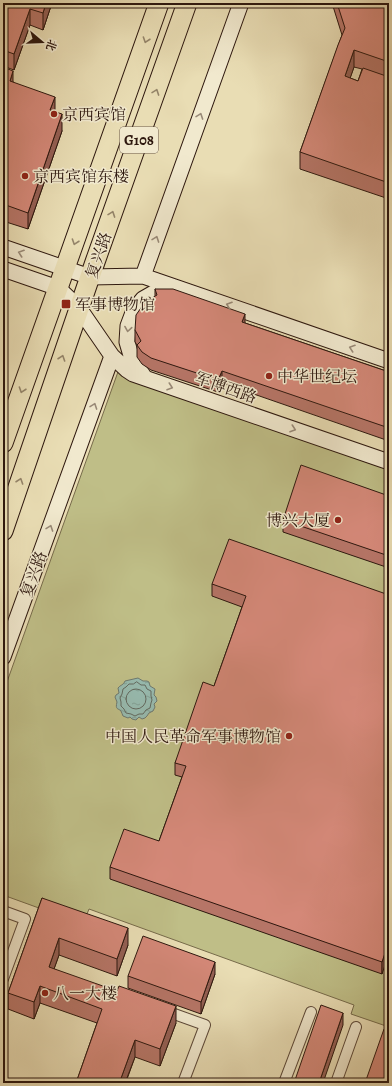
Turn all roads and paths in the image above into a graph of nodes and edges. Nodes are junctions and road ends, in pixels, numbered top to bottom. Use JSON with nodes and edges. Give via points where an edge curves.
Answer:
{"nodes":[{"id":1,"x":159,"y":3,"type":"edge"},
{"id":2,"x":187,"y":3,"type":"edge"},
{"id":3,"x":241,"y":3,"type":"edge"},
{"id":4,"x":3,"y":247,"type":"edge"},
{"id":5,"x":3,"y":269,"type":"edge"},
{"id":6,"x":65,"y":269,"type":"junction"},
{"id":7,"x":143,"y":276,"type":"junction"},
{"id":8,"x":90,"y":277,"type":"junction"},
{"id":9,"x":172,"y":286,"type":"junction"},
{"id":10,"x":58,"y":288,"type":"junction"},
{"id":11,"x":80,"y":308,"type":"junction"},
{"id":12,"x":112,"y":356,"type":"junction"},
{"id":13,"x":389,"y":361,"type":"edge"},
{"id":14,"x":145,"y":378,"type":"junction"},
{"id":15,"x":3,"y":443,"type":"edge"},
{"id":16,"x":389,"y":462,"type":"edge"},
{"id":17,"x":3,"y":531,"type":"edge"},
{"id":18,"x":3,"y":657,"type":"edge"},
{"id":19,"x":3,"y":911,"type":"edge"},
{"id":20,"x":3,"y":979,"type":"edge"},
{"id":21,"x":154,"y":1007,"type":"edge"},
{"id":22,"x":310,"y":1012,"type":"dead end"},
{"id":23,"x":356,"y":1027,"type":"dead end"},
{"id":24,"x":184,"y":1083,"type":"edge"},
{"id":25,"x":284,"y":1083,"type":"edge"},
{"id":26,"x":336,"y":1083,"type":"edge"}],
"edges":[{"from":1,"to":6,"type":"highway","name":"复兴路","number":"G108","one_way":true},
{"from":8,"to":2,"type":"highway","name":"复兴路","number":"G108","one_way":true},
{"from":7,"to":3,"type":"street","one_way":true},
{"from":6,"to":4,"type":"street","one_way":true},
{"from":5,"to":10,"type":"street"},
{"from":6,"to":8,"type":"street"},
{"from":6,"to":10,"type":"highway","name":"复兴路","number":"G108"},
{"from":7,"to":8,"type":"street"},
{"from":7,"to":9,"type":"street"},
{"from":8,"to":11,"type":"highway","name":"复兴路","number":"G108"},
{"from":13,"to":9,"type":"street","one_way":true},
{"from":9,"to":14,"type":"street","one_way":true,"via":[[143,299],[134,310],[128,326],[127,342],[132,359]]},
{"from":10,"to":11,"type":"street","name":"军博西路"},
{"from":10,"to":15,"type":"highway","name":"复兴路","number":"G108","one_way":true},
{"from":11,"to":12,"type":"street","name":"军博西路"},
{"from":17,"to":11,"type":"highway","name":"复兴路","number":"G108","one_way":true},
{"from":12,"to":14,"type":"street","name":"军博西路","via":[[126,370]]},
{"from":18,"to":12,"type":"street","name":"复兴路","one_way":true},
{"from":14,"to":16,"type":"street","name":"军博西路","one_way":true},
{"from":19,"to":20,"type":"street","via":[[25,919]]},
{"from":21,"to":24,"type":"street","via":[[205,1025]]},
{"from":22,"to":25,"type":"street"},
{"from":23,"to":26,"type":"street"}]}
